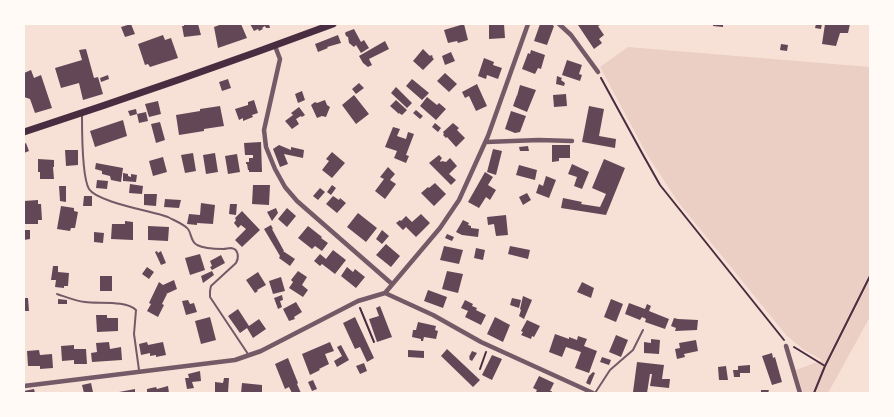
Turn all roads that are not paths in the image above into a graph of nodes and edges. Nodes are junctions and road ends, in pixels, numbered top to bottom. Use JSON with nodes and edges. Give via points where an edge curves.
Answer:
{"nodes":[{"id":1,"x":333,"y":24,"type":"edge"},
{"id":2,"x":528,"y":24,"type":"edge"},
{"id":3,"x":559,"y":24,"type":"edge"},
{"id":4,"x":275,"y":46,"type":"junction"},
{"id":5,"x":598,"y":72,"type":"road end"},
{"id":6,"x":81,"y":113,"type":"junction"},
{"id":7,"x":24,"y":132,"type":"edge"},
{"id":8,"x":572,"y":141,"type":"dead end"},
{"id":9,"x":486,"y":142,"type":"junction"},
{"id":10,"x":392,"y":284,"type":"junction"},
{"id":11,"x":385,"y":292,"type":"junction"},
{"id":12,"x":57,"y":294,"type":"dead end"},
{"id":13,"x":643,"y":330,"type":"dead end"},
{"id":14,"x":786,"y":346,"type":"road end"},
{"id":15,"x":249,"y":356,"type":"junction"},
{"id":16,"x":140,"y":372,"type":"junction"},
{"id":17,"x":24,"y":386,"type":"edge"},
{"id":18,"x":594,"y":393,"type":"edge"},
{"id":19,"x":800,"y":393,"type":"edge"}],
"edges":[{"from":1,"to":4,"type":"main road"},
{"from":2,"to":9,"type":"street"},
{"from":3,"to":5,"type":"street"},
{"from":4,"to":6,"type":"main road"},
{"from":4,"to":10,"type":"street","via":[[280,59],[264,130],[266,147],[275,169],[297,201]]},
{"from":6,"to":7,"type":"main road"},
{"from":6,"to":15,"type":"lane","via":[[85,180],[89,190],[96,196],[167,217],[187,227],[198,246],[231,248],[238,254],[236,263],[211,286],[210,297]]},
{"from":8,"to":9,"type":"street"},
{"from":9,"to":10,"type":"street","via":[[459,200],[440,228]]},
{"from":10,"to":11,"type":"street"},
{"from":11,"to":15,"type":"street"},
{"from":11,"to":18,"type":"street","via":[[488,346]]},
{"from":12,"to":16,"type":"lane","via":[[82,302],[132,306],[136,310],[134,334]]},
{"from":13,"to":18,"type":"lane","via":[[633,350],[610,370]]},
{"from":14,"to":19,"type":"street"},
{"from":15,"to":16,"type":"street"},
{"from":16,"to":17,"type":"street"}]}
